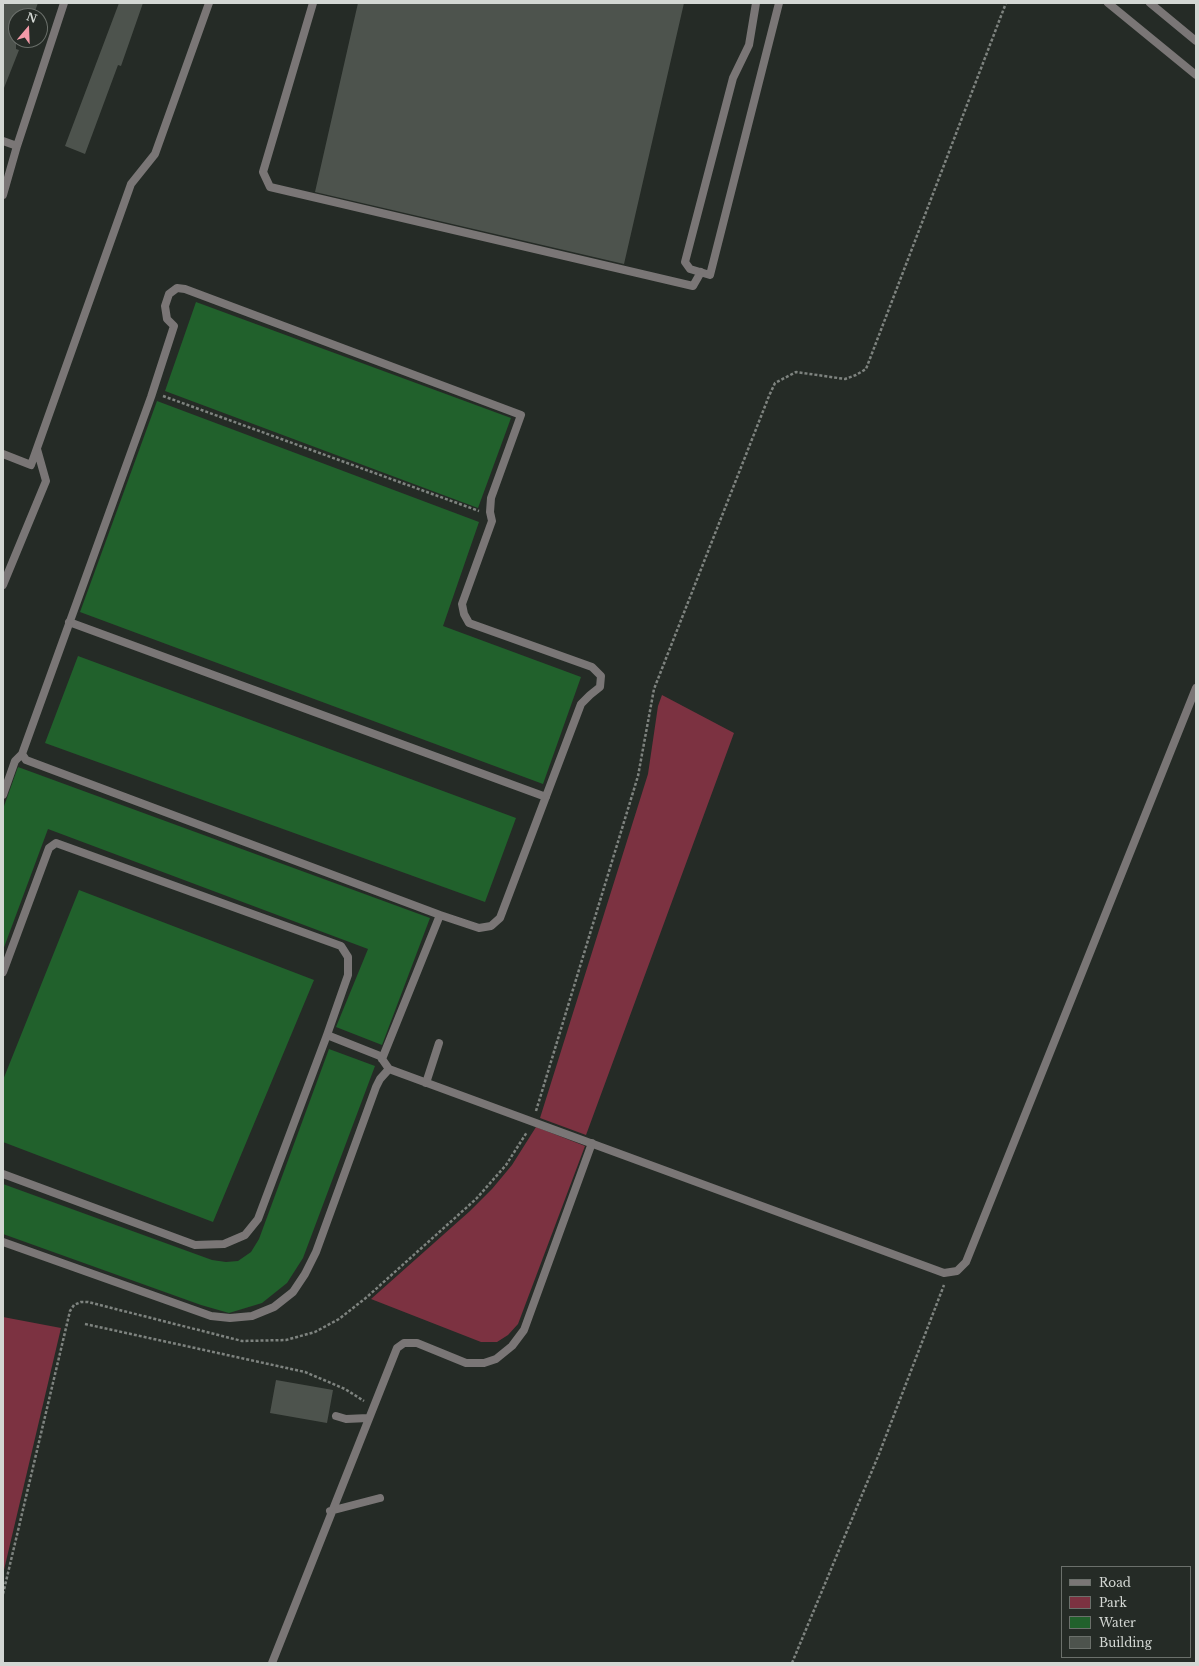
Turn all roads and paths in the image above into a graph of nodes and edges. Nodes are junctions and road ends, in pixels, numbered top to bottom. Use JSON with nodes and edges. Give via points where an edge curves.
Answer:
{"nodes":[{"id":1,"x":64,"y":3,"type":"edge"},
{"id":2,"x":209,"y":3,"type":"edge"},
{"id":3,"x":313,"y":3,"type":"edge"},
{"id":4,"x":756,"y":3,"type":"edge"},
{"id":5,"x":779,"y":3,"type":"edge"},
{"id":6,"x":1006,"y":3,"type":"edge"},
{"id":7,"x":1108,"y":3,"type":"edge"},
{"id":8,"x":1150,"y":3,"type":"edge"},
{"id":9,"x":1196,"y":41,"type":"edge"},
{"id":10,"x":1196,"y":75,"type":"edge"},
{"id":11,"x":3,"y":141,"type":"edge"},
{"id":12,"x":16,"y":146,"type":"junction"},
{"id":13,"x":3,"y":196,"type":"edge"},
{"id":14,"x":701,"y":272,"type":"junction"},
{"id":15,"x":153,"y":392,"type":"junction"},
{"id":16,"x":37,"y":449,"type":"junction"},
{"id":17,"x":3,"y":454,"type":"edge"},
{"id":18,"x":491,"y":516,"type":"junction"},
{"id":19,"x":3,"y":585,"type":"edge"},
{"id":20,"x":69,"y":622,"type":"junction"},
{"id":21,"x":1196,"y":688,"type":"edge"},
{"id":22,"x":22,"y":754,"type":"junction"},
{"id":23,"x":3,"y":795,"type":"edge"},
{"id":24,"x":546,"y":797,"type":"junction"},
{"id":25,"x":440,"y":915,"type":"junction"},
{"id":26,"x":3,"y":972,"type":"edge"},
{"id":27,"x":327,"y":1034,"type":"junction"},
{"id":28,"x":439,"y":1043,"type":"dead end"},
{"id":29,"x":382,"y":1059,"type":"junction"},
{"id":30,"x":389,"y":1069,"type":"junction"},
{"id":31,"x":426,"y":1083,"type":"junction"},
{"id":32,"x":533,"y":1121,"type":"junction"},
{"id":33,"x":592,"y":1144,"type":"junction"},
{"id":34,"x":3,"y":1174,"type":"edge"},
{"id":35,"x":3,"y":1242,"type":"edge"},
{"id":36,"x":948,"y":1273,"type":"junction"},
{"id":37,"x":85,"y":1324,"type":"dead end"},
{"id":38,"x":373,"y":1406,"type":"junction"},
{"id":39,"x":336,"y":1416,"type":"dead end"},
{"id":40,"x":368,"y":1418,"type":"junction"},
{"id":41,"x":380,"y":1498,"type":"dead end"},
{"id":42,"x":330,"y":1512,"type":"junction"},
{"id":43,"x":3,"y":1594,"type":"edge"},
{"id":44,"x":272,"y":1663,"type":"edge"},
{"id":45,"x":792,"y":1663,"type":"edge"}],
"edges":[{"from":1,"to":12,"type":"street"},
{"from":2,"to":16,"type":"street","via":[[155,154],[131,184]]},
{"from":3,"to":14,"type":"street","via":[[263,172],[270,187],[693,286]]},
{"from":4,"to":14,"type":"street","via":[[749,45],[732,78],[685,262],[690,269]]},
{"from":5,"to":14,"type":"street","via":[[710,275]]},
{"from":6,"to":32,"type":"path","via":[[866,369],[845,379],[796,372],[775,383],[769,396],[654,689],[638,776]]},
{"from":7,"to":10,"type":"street"},
{"from":8,"to":9,"type":"street"},
{"from":11,"to":12,"type":"street"},
{"from":12,"to":13,"type":"street"},
{"from":15,"to":18,"type":"path"},
{"from":15,"to":18,"type":"street","via":[[174,326],[167,319],[164,306],[169,294],[177,288],[185,289],[521,415],[491,498]]},
{"from":15,"to":20,"type":"street"},
{"from":16,"to":17,"type":"street","via":[[31,465]]},
{"from":16,"to":19,"type":"street","via":[[46,481]]},
{"from":18,"to":24,"type":"street","via":[[492,521],[462,604],[464,614],[470,623],[592,667],[601,676],[600,687],[581,704]]},
{"from":20,"to":22,"type":"street"},
{"from":20,"to":24,"type":"street"},
{"from":21,"to":36,"type":"street","via":[[966,1262],[957,1271]]},
{"from":22,"to":23,"type":"street","via":[[16,761]]},
{"from":22,"to":25,"type":"street","via":[[26,760]]},
{"from":24,"to":25,"type":"street","via":[[500,918],[491,926],[479,928]]},
{"from":25,"to":29,"type":"street"},
{"from":26,"to":27,"type":"street","via":[[49,848],[56,843],[341,946],[348,957],[348,975]]},
{"from":27,"to":29,"type":"street"},
{"from":27,"to":34,"type":"street","via":[[258,1219],[245,1235],[224,1244],[195,1245]]},
{"from":28,"to":31,"type":"street"},
{"from":29,"to":30,"type":"street"},
{"from":30,"to":31,"type":"street"},
{"from":30,"to":35,"type":"street","via":[[376,1087],[316,1252],[293,1292],[274,1307],[252,1316],[211,1316]]},
{"from":31,"to":32,"type":"street"},
{"from":32,"to":33,"type":"street"},
{"from":32,"to":43,"type":"path","via":[[506,1165],[476,1199],[368,1297],[339,1319],[315,1332],[286,1340],[242,1341],[88,1302],[74,1305],[70,1311]]},
{"from":33,"to":36,"type":"street"},
{"from":33,"to":38,"type":"street","via":[[524,1330],[512,1346],[496,1359],[484,1363],[466,1363],[417,1343],[404,1343],[397,1348]]},
{"from":36,"to":45,"type":"path","via":[[879,1454]]},
{"from":37,"to":38,"type":"path","via":[[305,1372],[345,1389]]},
{"from":38,"to":40,"type":"street"},
{"from":39,"to":40,"type":"street","via":[[346,1419]]},
{"from":40,"to":42,"type":"street"},
{"from":41,"to":42,"type":"street"},
{"from":42,"to":44,"type":"street"}]}
